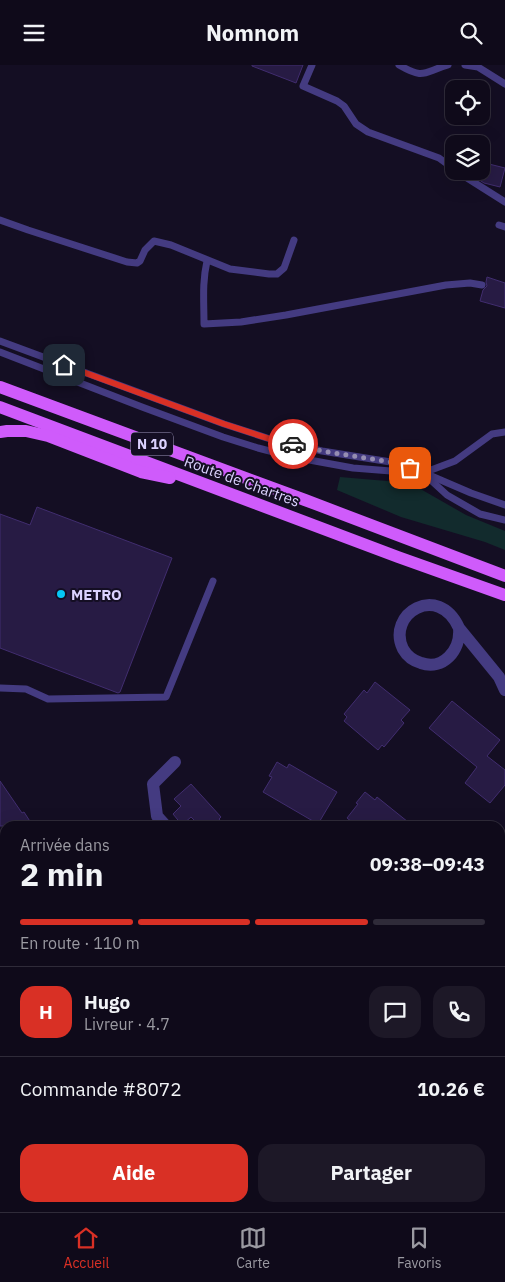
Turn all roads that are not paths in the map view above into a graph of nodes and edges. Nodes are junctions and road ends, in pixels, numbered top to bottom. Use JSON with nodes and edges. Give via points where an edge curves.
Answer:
{"nodes":[{"id":1,"x":312,"y":65,"type":"edge"},
{"id":2,"x":399,"y":65,"type":"edge"},
{"id":3,"x":448,"y":65,"type":"edge"},
{"id":4,"x":465,"y":65,"type":"edge"},
{"id":5,"x":505,"y":84,"type":"edge"},
{"id":6,"x":445,"y":163,"type":"edge"},
{"id":7,"x":470,"y":180,"type":"edge"},
{"id":8,"x":505,"y":203,"type":"edge"},
{"id":9,"x":0,"y":220,"type":"edge"},
{"id":10,"x":294,"y":240,"type":"dead end"},
{"id":11,"x":207,"y":261,"type":"junction"},
{"id":12,"x":482,"y":285,"type":"dead end"},
{"id":13,"x":0,"y":341,"type":"edge"},
{"id":14,"x":0,"y":352,"type":"edge"},
{"id":15,"x":0,"y":387,"type":"edge"},
{"id":16,"x":0,"y":407,"type":"edge"},
{"id":17,"x":0,"y":432,"type":"edge"},
{"id":18,"x":505,"y":432,"type":"edge"},
{"id":19,"x":423,"y":473,"type":"junction"},
{"id":20,"x":211,"y":487,"type":"junction"},
{"id":21,"x":505,"y":505,"type":"edge"},
{"id":22,"x":505,"y":520,"type":"edge"},
{"id":23,"x":505,"y":576,"type":"edge"},
{"id":24,"x":213,"y":581,"type":"dead end"},
{"id":25,"x":505,"y":595,"type":"edge"},
{"id":26,"x":458,"y":628,"type":"junction"},
{"id":27,"x":0,"y":688,"type":"edge"},
{"id":28,"x":505,"y":691,"type":"edge"},
{"id":29,"x":175,"y":762,"type":"dead end"},
{"id":30,"x":162,"y":821,"type":"edge"}],
"edges":[{"from":1,"to":6,"type":"lane","via":[[304,86],[344,106],[356,124],[368,132]]},
{"from":2,"to":3,"type":"lane","via":[[418,74]]},
{"from":4,"to":5,"type":"lane","via":[[478,67]]},
{"from":7,"to":8,"type":"lane"},
{"from":9,"to":11,"type":"lane","via":[[127,262],[140,261],[154,241]]},
{"from":10,"to":11,"type":"lane","via":[[284,268],[277,273],[253,273]]},
{"from":11,"to":12,"type":"lane","via":[[203,287],[204,324],[286,315],[446,285]]},
{"from":13,"to":19,"type":"lane","via":[[270,439],[397,463]]},
{"from":14,"to":19,"type":"lane","via":[[258,448],[353,468]]},
{"from":15,"to":23,"type":"main road","name":"Route de Chartres","number":"N 10"},
{"from":16,"to":20,"type":"main road","name":"Route de Chartres","number":"N 10"},
{"from":17,"to":20,"type":"main road","via":[[26,431],[48,436],[141,472]]},
{"from":18,"to":19,"type":"lane","via":[[492,434],[455,461]]},
{"from":19,"to":21,"type":"lane"},
{"from":19,"to":22,"type":"lane","via":[[447,495],[480,514]]},
{"from":20,"to":25,"type":"main road","name":"Route de Chartres","number":"N 10"},
{"from":24,"to":27,"type":"lane","via":[[166,697],[48,699],[26,689]]},
{"from":26,"to":26,"type":"street","via":[[447,611],[431,605],[421,606],[402,622],[400,642],[414,661],[434,665],[453,653],[458,644]]},
{"from":26,"to":28,"type":"street","via":[[499,677]]},
{"from":29,"to":30,"type":"street","via":[[154,784],[157,816]]}]}
